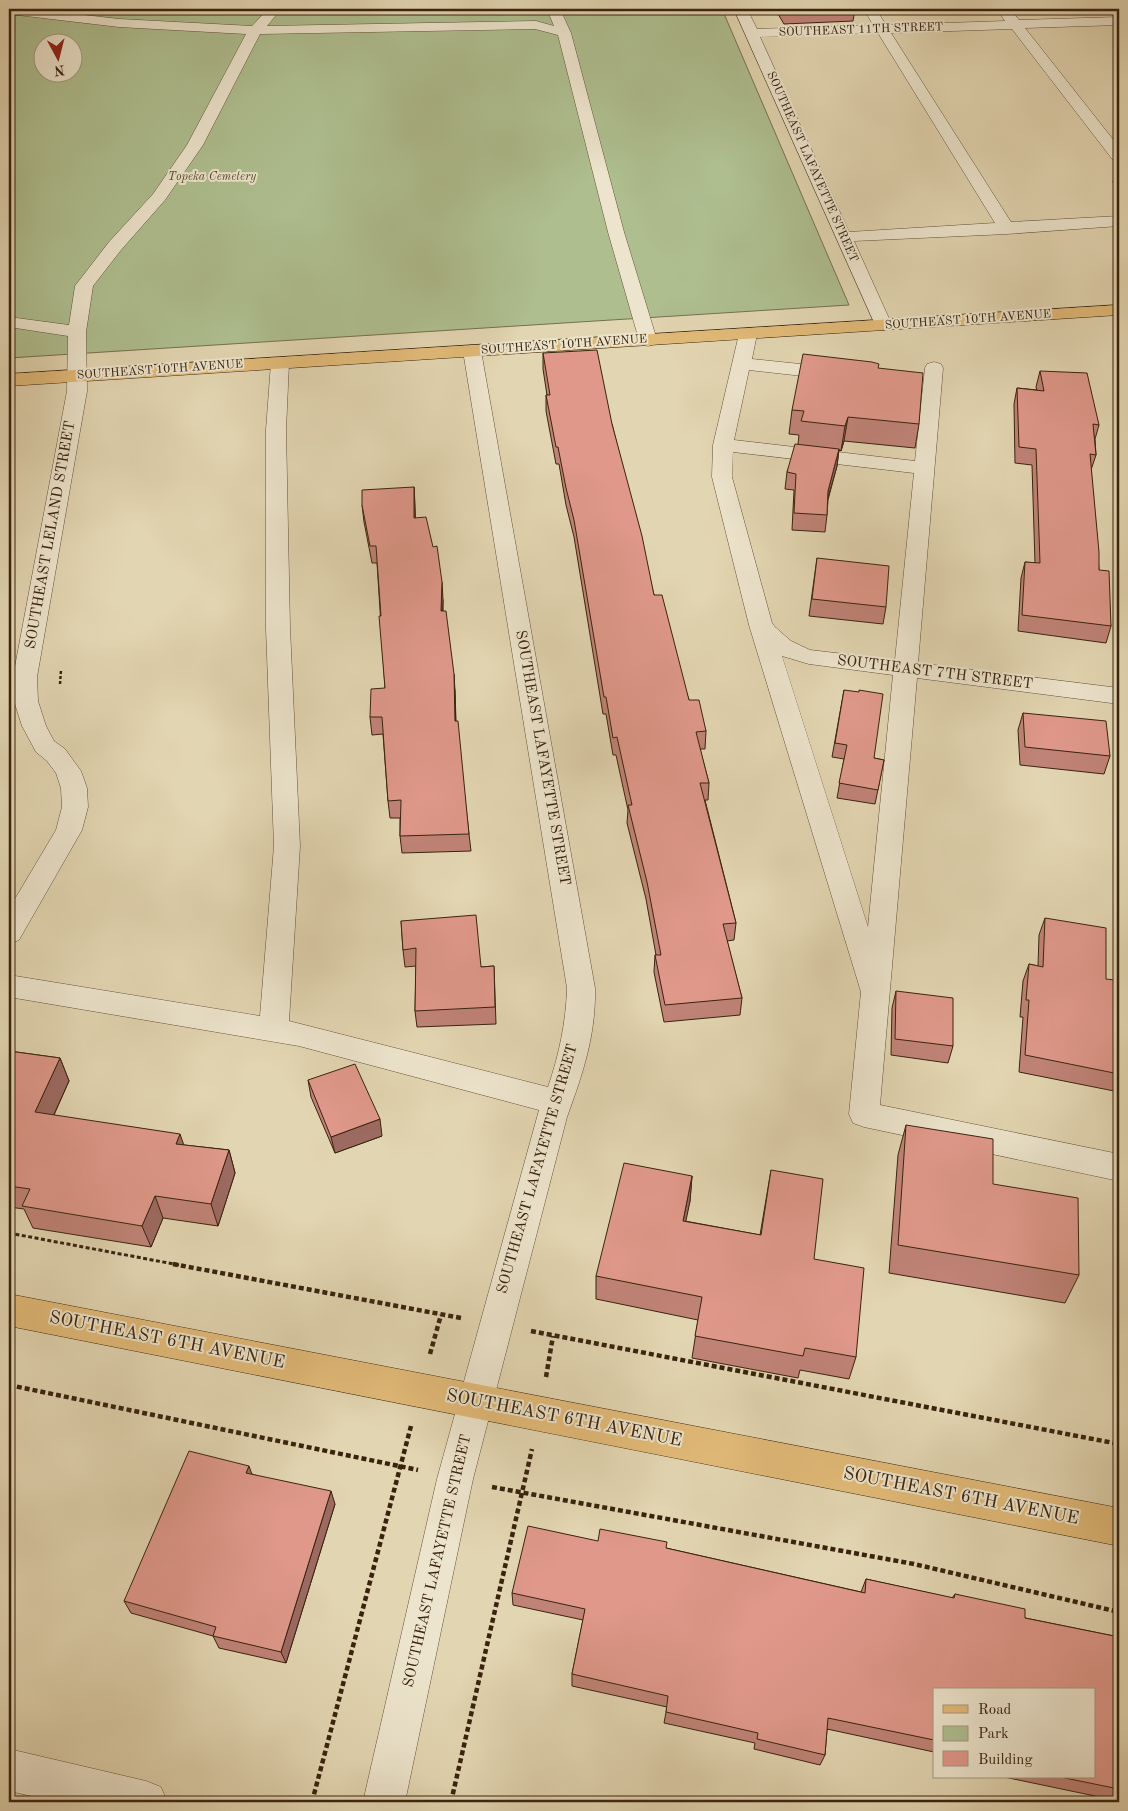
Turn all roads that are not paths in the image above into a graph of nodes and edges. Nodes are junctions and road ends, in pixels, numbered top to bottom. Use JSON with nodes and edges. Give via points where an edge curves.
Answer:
{"nodes":[{"id":1,"x":275,"y":9,"type":"edge"},
{"id":2,"x":554,"y":9,"type":"edge"},
{"id":3,"x":741,"y":9,"type":"edge"},
{"id":4,"x":870,"y":9,"type":"edge"},
{"id":5,"x":1003,"y":9,"type":"edge"},
{"id":6,"x":9,"y":10,"type":"edge"},
{"id":7,"x":76,"y":13,"type":"edge"},
{"id":8,"x":1119,"y":21,"type":"edge"},
{"id":9,"x":1015,"y":24,"type":"junction"},
{"id":10,"x":883,"y":29,"type":"junction"},
{"id":11,"x":255,"y":30,"type":"junction"},
{"id":12,"x":564,"y":33,"type":"junction"},
{"id":13,"x":752,"y":33,"type":"junction"},
{"id":14,"x":1119,"y":157,"type":"edge"},
{"id":15,"x":1119,"y":221,"type":"edge"},
{"id":16,"x":1006,"y":229,"type":"junction"},
{"id":17,"x":843,"y":237,"type":"junction"},
{"id":18,"x":1119,"y":310,"type":"edge"},
{"id":19,"x":9,"y":322,"type":"edge"},
{"id":20,"x":883,"y":325,"type":"junction"},
{"id":21,"x":77,"y":332,"type":"junction"},
{"id":22,"x":748,"y":334,"type":"junction"},
{"id":23,"x":648,"y":340,"type":"junction"},
{"id":24,"x":472,"y":351,"type":"junction"},
{"id":25,"x":280,"y":363,"type":"junction"},
{"id":26,"x":741,"y":363,"type":"junction"},
{"id":27,"x":78,"y":375,"type":"junction"},
{"id":28,"x":859,"y":377,"type":"edge"},
{"id":29,"x":9,"y":380,"type":"edge"},
{"id":30,"x":928,"y":383,"type":"dead end"},
{"id":31,"x":723,"y":445,"type":"junction"},
{"id":32,"x":925,"y":468,"type":"junction"},
{"id":33,"x":761,"y":625,"type":"junction"},
{"id":34,"x":907,"y":669,"type":"junction"},
{"id":35,"x":1119,"y":696,"type":"edge"},
{"id":36,"x":9,"y":933,"type":"edge"},
{"id":37,"x":9,"y":986,"type":"edge"},
{"id":38,"x":876,"y":998,"type":"junction"},
{"id":39,"x":274,"y":1030,"type":"junction"},
{"id":40,"x":557,"y":1102,"type":"junction"},
{"id":41,"x":1119,"y":1168,"type":"edge"},
{"id":42,"x":9,"y":1310,"type":"edge"},
{"id":43,"x":475,"y":1401,"type":"junction"},
{"id":44,"x":1119,"y":1527,"type":"edge"},
{"id":45,"x":9,"y":1770,"type":"edge"},
{"id":46,"x":146,"y":1802,"type":"edge"},
{"id":47,"x":384,"y":1802,"type":"edge"}],
"edges":[{"from":1,"to":11,"type":"street","name":"SOUTHEAST LELAND STREET"},
{"from":2,"to":12,"type":"street"},
{"from":3,"to":13,"type":"street","name":"SOUTHEAST LAFAYETTE STREET"},
{"from":4,"to":10,"type":"street"},
{"from":5,"to":9,"type":"street"},
{"from":6,"to":7,"type":"street"},
{"from":7,"to":11,"type":"street","via":[[119,23]]},
{"from":8,"to":9,"type":"street","name":"SOUTHEAST 11TH STREET"},
{"from":9,"to":10,"type":"street","name":"SOUTHEAST 11TH STREET"},
{"from":9,"to":14,"type":"street"},
{"from":10,"to":13,"type":"street","name":"SOUTHEAST 11TH STREET"},
{"from":10,"to":16,"type":"street"},
{"from":11,"to":12,"type":"street","via":[[536,25]]},
{"from":11,"to":21,"type":"street","name":"SOUTHEAST LELAND STREET","via":[[195,145],[159,197],[84,286]]},
{"from":12,"to":23,"type":"street"},
{"from":13,"to":17,"type":"street","name":"SOUTHEAST LAFAYETTE STREET"},
{"from":15,"to":16,"type":"street"},
{"from":16,"to":17,"type":"street"},
{"from":17,"to":20,"type":"street","name":"SOUTHEAST LAFAYETTE STREET"},
{"from":18,"to":20,"type":"main road","name":"SOUTHEAST 10TH AVENUE"},
{"from":19,"to":21,"type":"street"},
{"from":20,"to":22,"type":"main road","name":"SOUTHEAST 10TH AVENUE"},
{"from":21,"to":27,"type":"street","name":"SOUTHEAST LELAND STREET"},
{"from":22,"to":23,"type":"main road","name":"SOUTHEAST 10TH AVENUE"},
{"from":22,"to":26,"type":"street"},
{"from":23,"to":24,"type":"main road","name":"SOUTHEAST 10TH AVENUE"},
{"from":24,"to":25,"type":"main road","name":"SOUTHEAST 10TH AVENUE"},
{"from":24,"to":40,"type":"street","name":"SOUTHEAST LAFAYETTE STREET","via":[[581,988],[572,1061]]},
{"from":25,"to":27,"type":"main road","name":"SOUTHEAST 10TH AVENUE"},
{"from":25,"to":39,"type":"street","via":[[276,430],[278,628],[287,846]]},
{"from":26,"to":28,"type":"street"},
{"from":26,"to":31,"type":"street"},
{"from":27,"to":29,"type":"main road","name":"SOUTHEAST 10TH AVENUE"},
{"from":27,"to":36,"type":"street","name":"SOUTHEAST LELAND STREET","via":[[25,676],[26,701],[34,726],[45,746],[68,771],[74,788],[75,807],[69,830]]},
{"from":30,"to":32,"type":"street"},
{"from":31,"to":32,"type":"street"},
{"from":31,"to":33,"type":"street","via":[[722,477]]},
{"from":32,"to":34,"type":"street"},
{"from":33,"to":34,"type":"street","name":"SOUTHEAST 7TH STREET","via":[[773,641],[809,657]]},
{"from":33,"to":38,"type":"street"},
{"from":34,"to":35,"type":"street","name":"SOUTHEAST 7TH STREET"},
{"from":34,"to":38,"type":"street"},
{"from":37,"to":39,"type":"street"},
{"from":38,"to":41,"type":"street","via":[[864,1114]]},
{"from":39,"to":40,"type":"street"},
{"from":40,"to":43,"type":"street","name":"SOUTHEAST LAFAYETTE STREET"},
{"from":42,"to":43,"type":"main road","name":"SOUTHEAST 6TH AVENUE"},
{"from":43,"to":44,"type":"main road","name":"SOUTHEAST 6TH AVENUE"},
{"from":43,"to":47,"type":"street","name":"SOUTHEAST LAFAYETTE STREET"},
{"from":45,"to":46,"type":"street"}]}
